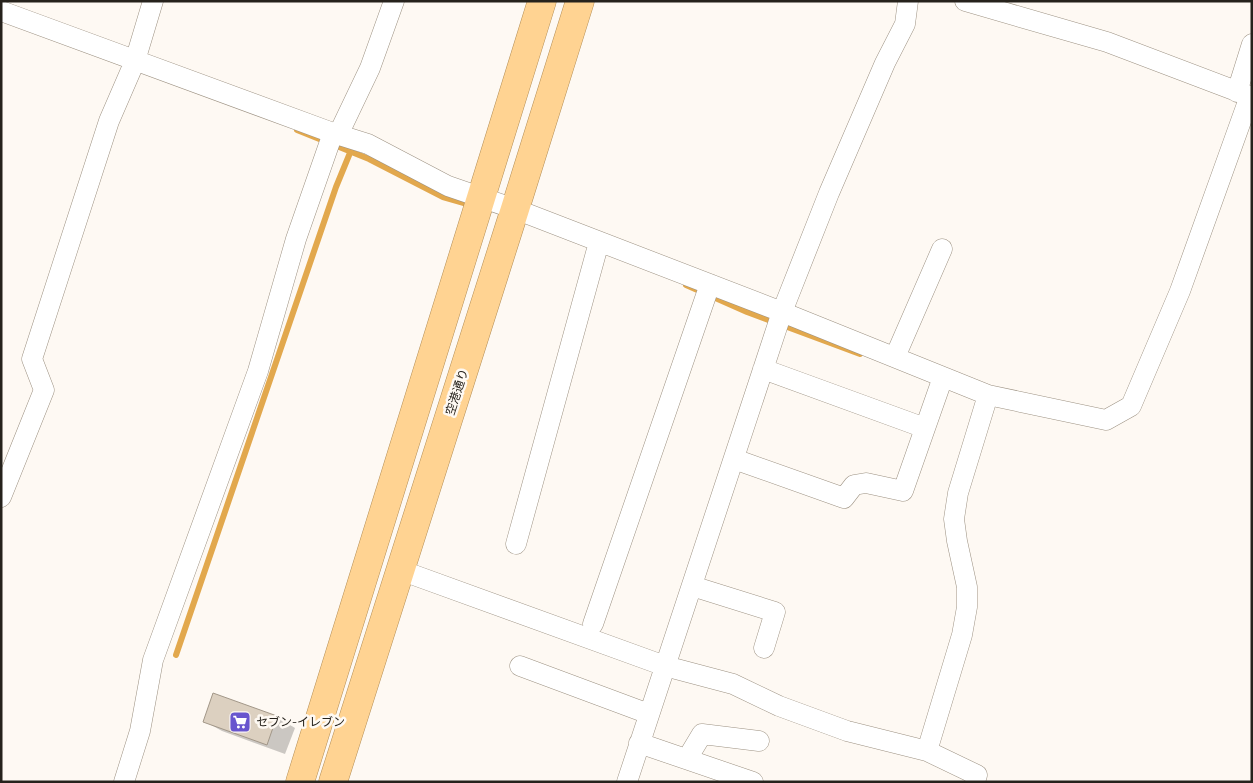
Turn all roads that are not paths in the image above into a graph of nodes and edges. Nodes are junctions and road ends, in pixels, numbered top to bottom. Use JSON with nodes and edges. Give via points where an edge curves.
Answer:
{"nodes":[{"id":1,"x":153,"y":1,"type":"edge"},
{"id":2,"x":394,"y":1,"type":"edge"},
{"id":3,"x":542,"y":1,"type":"edge"},
{"id":4,"x":580,"y":1,"type":"edge"},
{"id":5,"x":908,"y":1,"type":"edge"},
{"id":6,"x":966,"y":1,"type":"edge"},
{"id":7,"x":1,"y":11,"type":"edge"},
{"id":8,"x":1252,"y":44,"type":"edge"},
{"id":9,"x":135,"y":61,"type":"junction"},
{"id":10,"x":1246,"y":95,"type":"edge"},
{"id":11,"x":336,"y":134,"type":"junction"},
{"id":12,"x":481,"y":198,"type":"junction"},
{"id":13,"x":516,"y":209,"type":"junction"},
{"id":14,"x":599,"y":242,"type":"junction"},
{"id":15,"x":942,"y":249,"type":"dead end"},
{"id":16,"x":710,"y":284,"type":"junction"},
{"id":17,"x":782,"y":312,"type":"junction"},
{"id":18,"x":895,"y":357,"type":"junction"},
{"id":19,"x":764,"y":369,"type":"junction"},
{"id":20,"x":943,"y":377,"type":"junction"},
{"id":21,"x":988,"y":395,"type":"junction"},
{"id":22,"x":925,"y":428,"type":"junction"},
{"id":23,"x":734,"y":459,"type":"junction"},
{"id":24,"x":1,"y":497,"type":"edge"},
{"id":25,"x":516,"y":544,"type":"dead end"},
{"id":26,"x":400,"y":570,"type":"junction"},
{"id":27,"x":692,"y":586,"type":"junction"},
{"id":28,"x":593,"y":624,"type":"dead end"},
{"id":29,"x":764,"y":648,"type":"dead end"},
{"id":30,"x":520,"y":666,"type":"dead end"},
{"id":31,"x":665,"y":666,"type":"junction"},
{"id":32,"x":649,"y":714,"type":"junction"},
{"id":33,"x":759,"y":741,"type":"dead end"},
{"id":34,"x":639,"y":743,"type":"junction"},
{"id":35,"x":927,"y":751,"type":"junction"},
{"id":36,"x":687,"y":759,"type":"junction"},
{"id":37,"x":124,"y":782,"type":"edge"},
{"id":38,"x":300,"y":782,"type":"edge"},
{"id":39,"x":333,"y":782,"type":"edge"},
{"id":40,"x":626,"y":782,"type":"edge"},
{"id":41,"x":753,"y":782,"type":"edge"},
{"id":42,"x":975,"y":782,"type":"edge"}],
"edges":[{"from":1,"to":9,"type":"street"},
{"from":2,"to":11,"type":"street","via":[[370,68]]},
{"from":3,"to":12,"type":"highway"},
{"from":4,"to":13,"type":"highway","name":"空港通り"},
{"from":5,"to":17,"type":"street","via":[[906,24],[885,63],[829,193]]},
{"from":6,"to":10,"type":"street","via":[[1107,42]]},
{"from":7,"to":9,"type":"street"},
{"from":8,"to":10,"type":"street"},
{"from":9,"to":11,"type":"street"},
{"from":9,"to":24,"type":"street","via":[[109,121],[32,359],[44,390]]},
{"from":10,"to":21,"type":"street","via":[[1180,291],[1131,406],[1106,420]]},
{"from":11,"to":12,"type":"street","via":[[368,144],[448,186]]},
{"from":11,"to":37,"type":"street","via":[[296,239],[258,371],[153,660],[140,731]]},
{"from":12,"to":13,"type":"street"},
{"from":12,"to":38,"type":"highway"},
{"from":13,"to":14,"type":"street"},
{"from":13,"to":26,"type":"highway","name":"空港通り"},
{"from":14,"to":16,"type":"street"},
{"from":14,"to":25,"type":"street"},
{"from":15,"to":18,"type":"street"},
{"from":16,"to":17,"type":"street"},
{"from":16,"to":28,"type":"street"},
{"from":17,"to":18,"type":"street"},
{"from":17,"to":19,"type":"street"},
{"from":18,"to":20,"type":"street"},
{"from":19,"to":22,"type":"street"},
{"from":19,"to":23,"type":"street"},
{"from":20,"to":21,"type":"street"},
{"from":20,"to":22,"type":"street"},
{"from":21,"to":35,"type":"street","via":[[958,493],[954,519],[967,587],[962,635]]},
{"from":22,"to":23,"type":"street","via":[[903,491],[866,483],[854,485],[844,498]]},
{"from":23,"to":27,"type":"street"},
{"from":26,"to":31,"type":"street"},
{"from":26,"to":39,"type":"highway","name":"空港通り"},
{"from":27,"to":29,"type":"street","via":[[775,612]]},
{"from":27,"to":31,"type":"street"},
{"from":30,"to":32,"type":"street"},
{"from":31,"to":32,"type":"street"},
{"from":31,"to":35,"type":"street","via":[[734,684],[779,706],[847,731]]},
{"from":32,"to":34,"type":"street"},
{"from":33,"to":36,"type":"street","via":[[702,734]]},
{"from":34,"to":36,"type":"street"},
{"from":34,"to":40,"type":"street"},
{"from":35,"to":42,"type":"street","via":[[977,775]]},
{"from":36,"to":41,"type":"street"}]}
